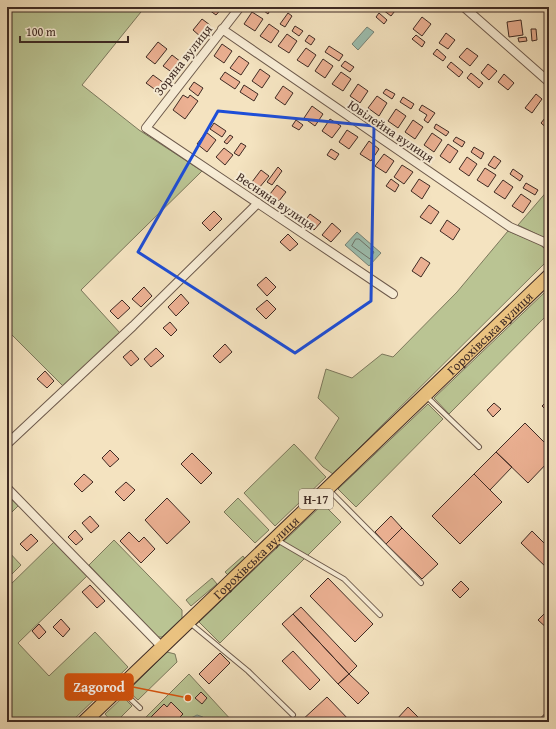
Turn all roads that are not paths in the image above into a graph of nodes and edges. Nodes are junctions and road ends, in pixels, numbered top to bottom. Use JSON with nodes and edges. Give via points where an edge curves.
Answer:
{"nodes":[{"id":1,"x":240,"y":7,"type":"edge"},
{"id":2,"x":453,"y":7,"type":"edge"},
{"id":3,"x":482,"y":7,"type":"edge"},
{"id":4,"x":465,"y":8,"type":"junction"},
{"id":5,"x":222,"y":29,"type":"junction"},
{"id":6,"x":549,"y":82,"type":"edge"},
{"id":7,"x":146,"y":128,"type":"joint"},
{"id":8,"x":258,"y":204,"type":"junction"},
{"id":9,"x":549,"y":246,"type":"edge"},
{"id":10,"x":549,"y":276,"type":"edge"},
{"id":11,"x":393,"y":294,"type":"dead end"},
{"id":12,"x":425,"y":395,"type":"junction"},
{"id":13,"x":7,"y":444,"type":"edge"},
{"id":14,"x":479,"y":447,"type":"dead end"},
{"id":15,"x":7,"y":488,"type":"edge"},
{"id":16,"x":328,"y":489,"type":"junction"},
{"id":17,"x":275,"y":539,"type":"junction"},
{"id":18,"x":421,"y":584,"type":"dead end"},
{"id":19,"x":380,"y":615,"type":"dead end"},
{"id":20,"x":188,"y":622,"type":"junction"},
{"id":21,"x":162,"y":647,"type":"junction"},
{"id":22,"x":120,"y":688,"type":"junction"},
{"id":23,"x":140,"y":708,"type":"dead end"},
{"id":24,"x":292,"y":715,"type":"dead end"},
{"id":25,"x":549,"y":716,"type":"edge"},
{"id":26,"x":84,"y":722,"type":"edge"},
{"id":27,"x":543,"y":722,"type":"edge"}],
"edges":[{"from":1,"to":5,"type":"street","name":"Зоряна вулиця"},
{"from":2,"to":4,"type":"street"},
{"from":3,"to":4,"type":"street"},
{"from":4,"to":6,"type":"street"},
{"from":5,"to":7,"type":"street","name":"Зоряна вулиця"},
{"from":5,"to":9,"type":"street","name":"Ювілейна вулиця","via":[[510,227]]},
{"from":7,"to":8,"type":"street","name":"Весняна вулиця"},
{"from":8,"to":11,"type":"street","name":"Весняна вулиця"},
{"from":8,"to":13,"type":"street"},
{"from":10,"to":12,"type":"main road","name":"Горохівська вулиця","number":"Н-17"},
{"from":12,"to":14,"type":"lane"},
{"from":12,"to":16,"type":"main road","name":"Горохівська вулиця","number":"Н-17"},
{"from":15,"to":21,"type":"street"},
{"from":16,"to":17,"type":"main road","name":"Горохівська вулиця","number":"Н-17"},
{"from":16,"to":18,"type":"lane"},
{"from":17,"to":19,"type":"lane","via":[[344,579]]},
{"from":17,"to":20,"type":"main road","name":"Горохівська вулиця","number":"Н-17"},
{"from":20,"to":21,"type":"main road","name":"Горохівська вулиця","number":"Н-17"},
{"from":20,"to":24,"type":"lane","via":[[248,671]]},
{"from":21,"to":22,"type":"main road","name":"Горохівська вулиця","number":"Н-17"},
{"from":22,"to":23,"type":"lane"},
{"from":22,"to":26,"type":"main road","name":"Горохівська вулиця","number":"Н-17"},
{"from":25,"to":27,"type":"street"}]}
